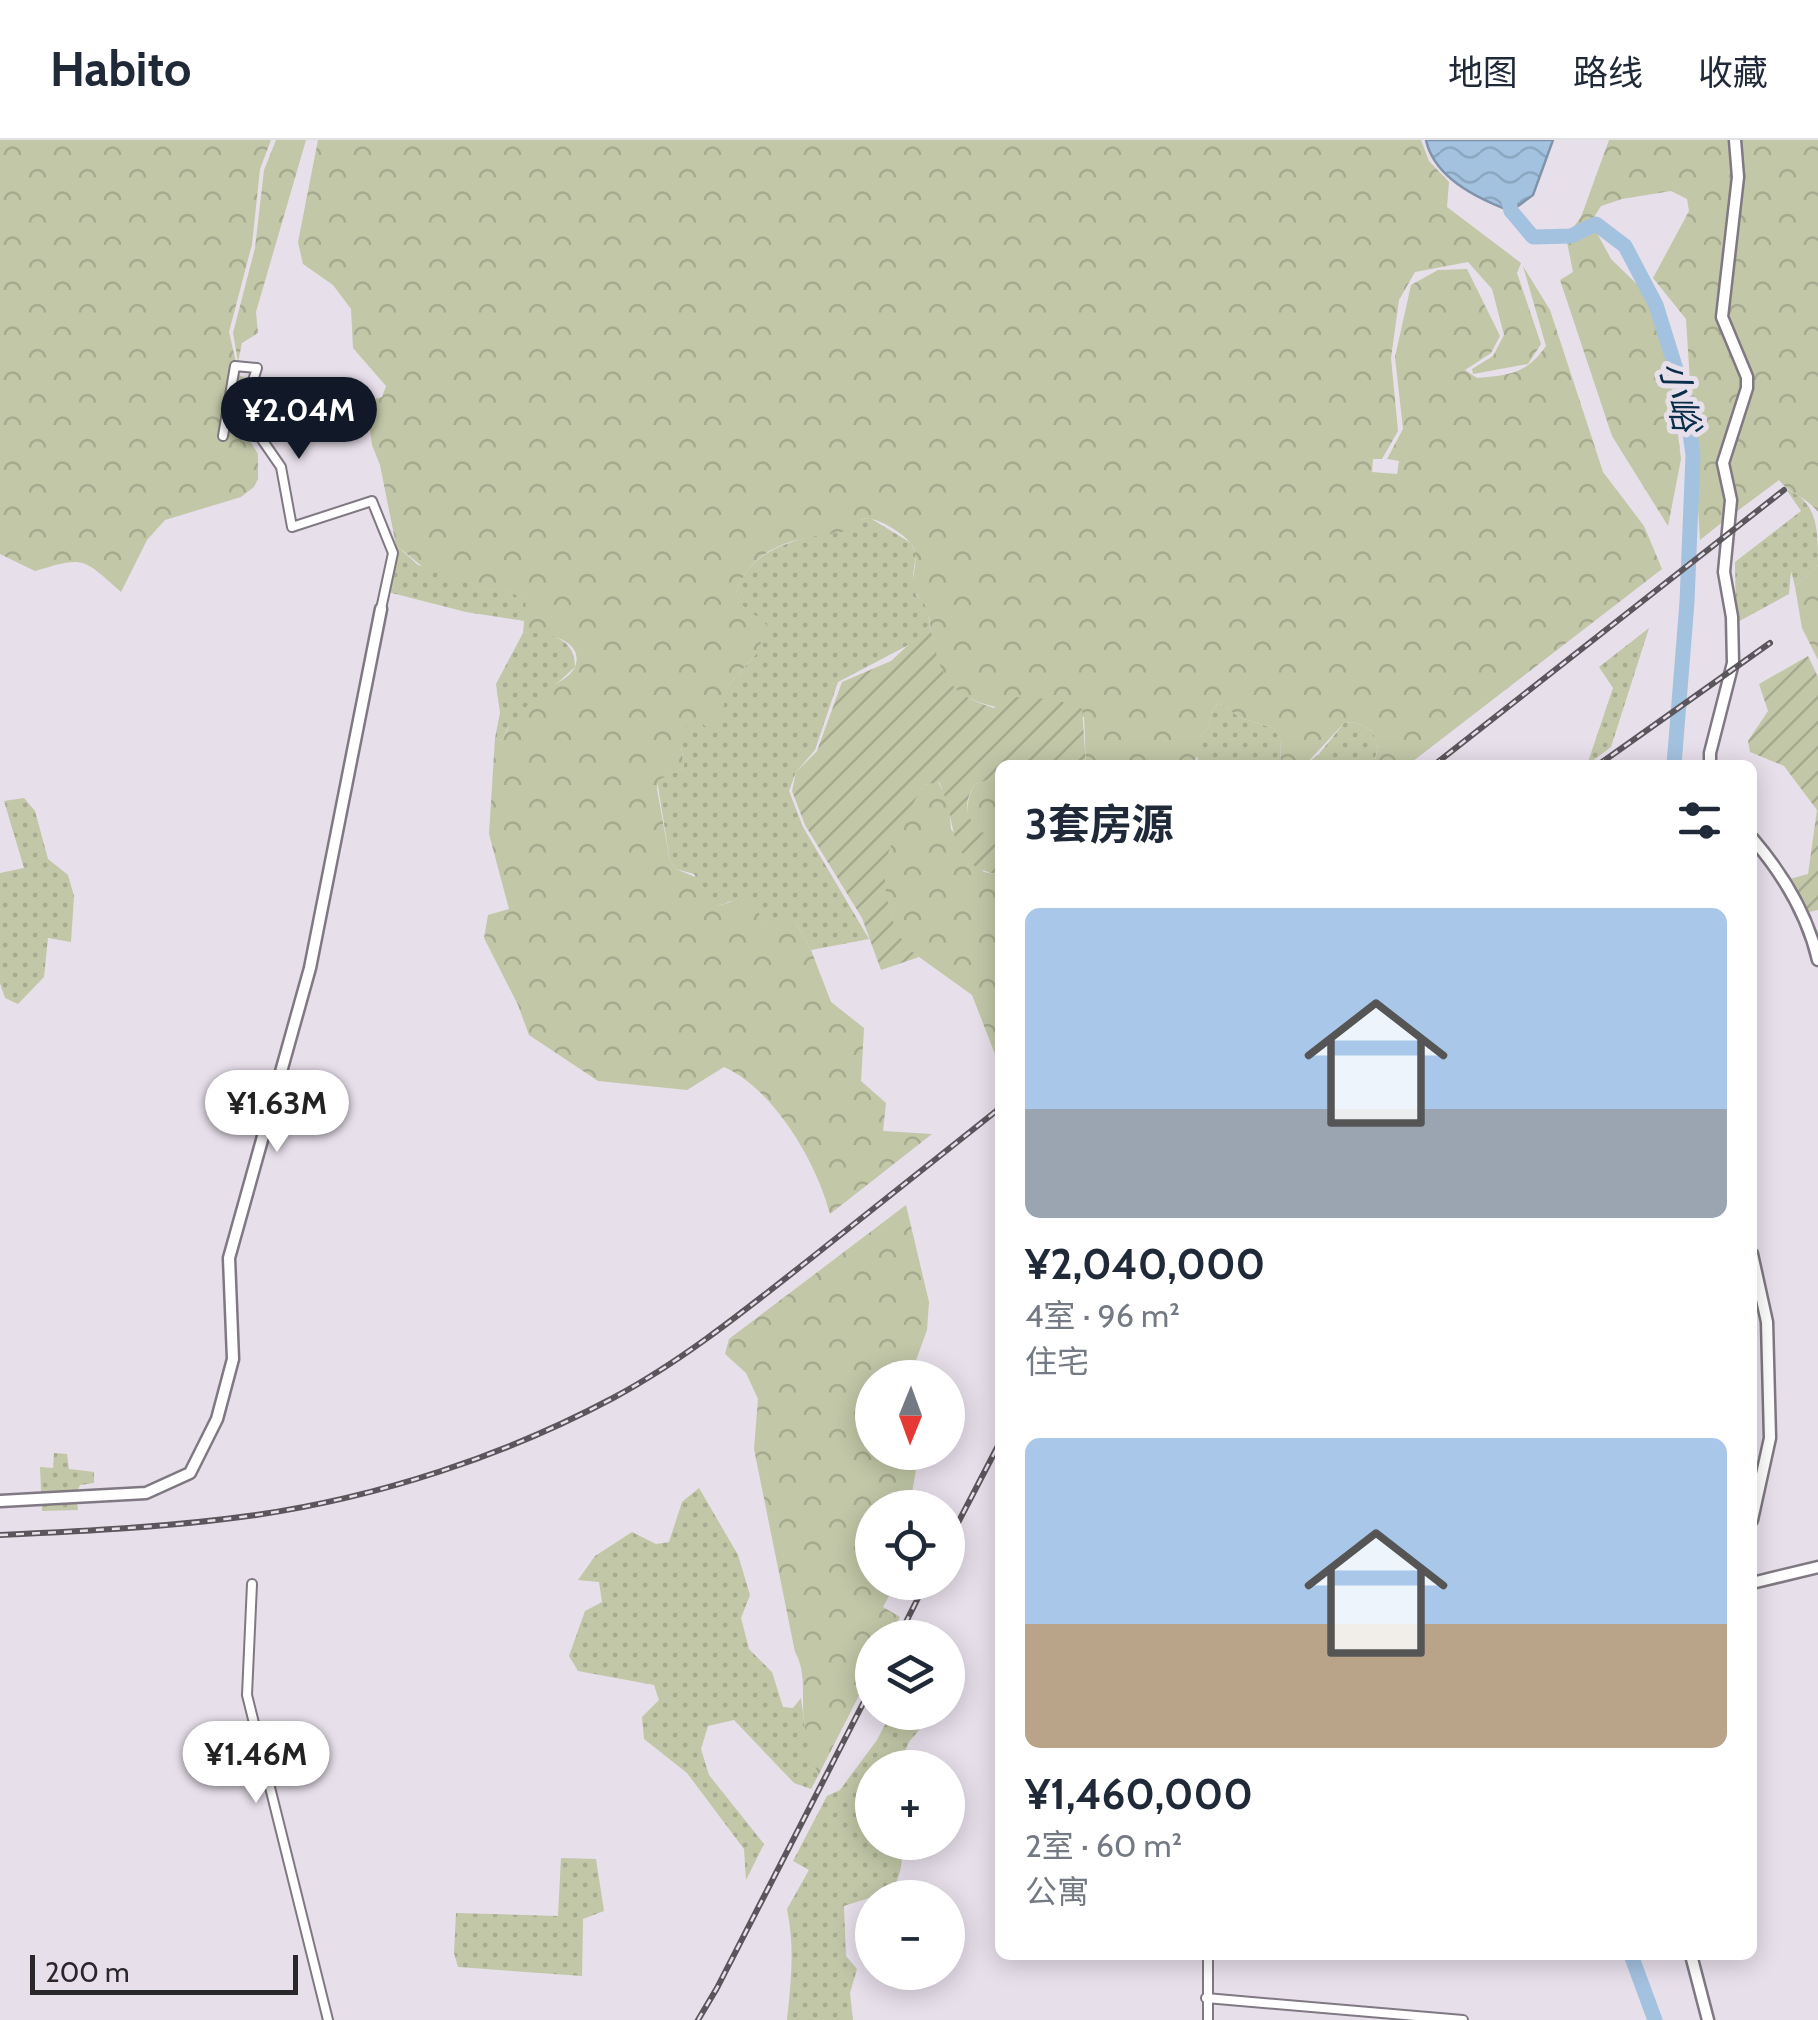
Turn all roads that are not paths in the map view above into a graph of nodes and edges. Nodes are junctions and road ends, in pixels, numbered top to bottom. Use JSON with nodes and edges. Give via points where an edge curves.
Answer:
{"nodes":[{"id":1,"x":1735,"y":140,"type":"edge"},
{"id":2,"x":223,"y":436,"type":"dead end"},
{"id":3,"x":381,"y":608,"type":"joint"},
{"id":4,"x":1711,"y":760,"type":"edge"},
{"id":5,"x":1757,"y":844,"type":"edge"},
{"id":6,"x":1818,"y":960,"type":"edge"},
{"id":7,"x":1757,"y":1275,"type":"edge"},
{"id":8,"x":1757,"y":1497,"type":"edge"},
{"id":9,"x":0,"y":1501,"type":"edge"},
{"id":10,"x":1818,"y":1567,"type":"edge"},
{"id":11,"x":1757,"y":1582,"type":"edge"},
{"id":12,"x":252,"y":1584,"type":"dead end"},
{"id":13,"x":1208,"y":1960,"type":"edge"},
{"id":14,"x":1692,"y":1960,"type":"edge"},
{"id":15,"x":1206,"y":1998,"type":"junction"},
{"id":16,"x":328,"y":2020,"type":"edge"},
{"id":17,"x":1208,"y":2020,"type":"edge"},
{"id":18,"x":1463,"y":2020,"type":"edge"},
{"id":19,"x":1708,"y":2020,"type":"edge"}],
"edges":[{"from":1,"to":4,"type":"street","via":[[1738,176],[1722,317],[1747,388],[1724,464],[1731,500],[1724,572],[1732,664]]},
{"from":2,"to":3,"type":"street","via":[[235,366],[257,368],[244,412],[280,466],[292,527],[372,501],[394,553]]},
{"from":3,"to":9,"type":"street","via":[[310,968],[229,1258],[233,1359],[217,1419],[190,1473],[146,1493]]},
{"from":5,"to":6,"type":"street","via":[[1811,928]]},
{"from":7,"to":8,"type":"street","via":[[1768,1322],[1770,1438]]},
{"from":10,"to":11,"type":"street"},
{"from":12,"to":16,"type":"street","via":[[247,1695]]},
{"from":13,"to":15,"type":"street"},
{"from":14,"to":19,"type":"street"},
{"from":15,"to":17,"type":"street"},
{"from":15,"to":18,"type":"street"}]}
